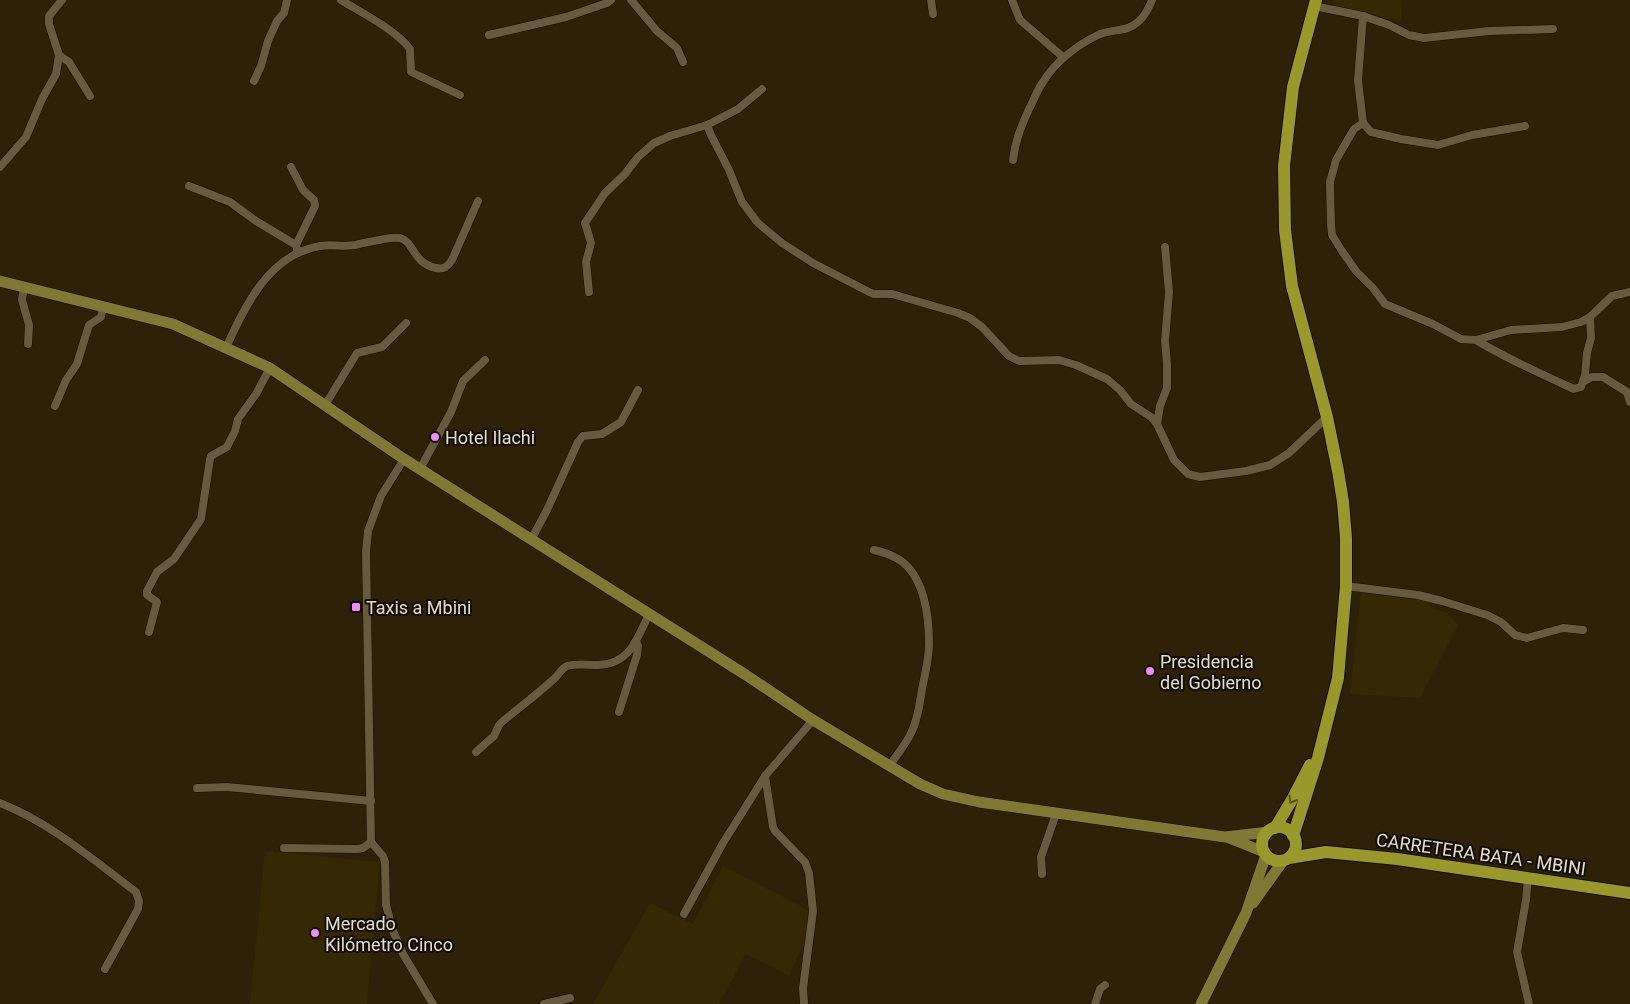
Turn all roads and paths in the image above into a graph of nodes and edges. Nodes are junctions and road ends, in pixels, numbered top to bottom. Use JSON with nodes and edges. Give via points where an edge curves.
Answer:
{"nodes":[{"id":1,"x":62,"y":0,"type":"edge"},
{"id":2,"x":286,"y":0,"type":"edge"},
{"id":3,"x":341,"y":0,"type":"edge"},
{"id":4,"x":611,"y":0,"type":"edge"},
{"id":5,"x":632,"y":0,"type":"edge"},
{"id":6,"x":931,"y":0,"type":"edge"},
{"id":7,"x":1012,"y":0,"type":"edge"},
{"id":8,"x":1152,"y":0,"type":"edge"},
{"id":9,"x":1315,"y":3,"type":"edge"},
{"id":10,"x":933,"y":14,"type":"dead end"},
{"id":11,"x":1363,"y":16,"type":"junction"},
{"id":12,"x":1553,"y":29,"type":"dead end"},
{"id":13,"x":489,"y":35,"type":"dead end"},
{"id":14,"x":59,"y":55,"type":"junction"},
{"id":15,"x":1063,"y":57,"type":"junction"},
{"id":16,"x":683,"y":62,"type":"dead end"},
{"id":17,"x":254,"y":81,"type":"dead end"},
{"id":18,"x":762,"y":89,"type":"dead end"},
{"id":19,"x":460,"y":95,"type":"dead end"},
{"id":20,"x":90,"y":96,"type":"dead end"},
{"id":21,"x":1363,"y":124,"type":"junction"},
{"id":22,"x":707,"y":125,"type":"junction"},
{"id":23,"x":1525,"y":126,"type":"dead end"},
{"id":24,"x":1013,"y":160,"type":"dead end"},
{"id":25,"x":291,"y":166,"type":"dead end"},
{"id":26,"x":0,"y":167,"type":"edge"},
{"id":27,"x":189,"y":186,"type":"dead end"},
{"id":28,"x":478,"y":201,"type":"dead end"},
{"id":29,"x":296,"y":244,"type":"junction"},
{"id":30,"x":1165,"y":247,"type":"dead end"},
{"id":31,"x":297,"y":254,"type":"junction"},
{"id":32,"x":0,"y":281,"type":"edge"},
{"id":33,"x":24,"y":287,"type":"junction"},
{"id":34,"x":589,"y":292,"type":"dead end"},
{"id":35,"x":1630,"y":292,"type":"edge"},
{"id":36,"x":103,"y":307,"type":"junction"},
{"id":37,"x":1590,"y":316,"type":"junction"},
{"id":38,"x":406,"y":323,"type":"dead end"},
{"id":39,"x":1476,"y":340,"type":"junction"},
{"id":40,"x":28,"y":344,"type":"dead end"},
{"id":41,"x":226,"y":348,"type":"junction"},
{"id":42,"x":485,"y":360,"type":"dead end"},
{"id":43,"x":270,"y":368,"type":"junction"},
{"id":44,"x":1583,"y":382,"type":"junction"},
{"id":45,"x":638,"y":390,"type":"dead end"},
{"id":46,"x":1630,"y":402,"type":"edge"},
{"id":47,"x":325,"y":405,"type":"junction"},
{"id":48,"x":55,"y":406,"type":"dead end"},
{"id":49,"x":1327,"y":417,"type":"junction"},
{"id":50,"x":1157,"y":424,"type":"junction"},
{"id":51,"x":404,"y":459,"type":"junction"},
{"id":52,"x":420,"y":469,"type":"junction"},
{"id":53,"x":530,"y":540,"type":"junction"},
{"id":54,"x":874,"y":550,"type":"dead end"},
{"id":55,"x":1346,"y":586,"type":"junction"},
{"id":56,"x":648,"y":614,"type":"junction"},
{"id":57,"x":1583,"y":630,"type":"dead end"},
{"id":58,"x":149,"y":632,"type":"dead end"},
{"id":59,"x":636,"y":641,"type":"junction"},
{"id":60,"x":619,"y":712,"type":"dead end"},
{"id":61,"x":813,"y":720,"type":"junction"},
{"id":62,"x":1322,"y":741,"type":"junction"},
{"id":63,"x":476,"y":752,"type":"dead end"},
{"id":64,"x":889,"y":766,"type":"junction"},
{"id":65,"x":765,"y":776,"type":"junction"},
{"id":66,"x":197,"y":788,"type":"dead end"},
{"id":67,"x":371,"y":801,"type":"junction"},
{"id":68,"x":0,"y":803,"type":"edge"},
{"id":69,"x":1056,"y":814,"type":"junction"},
{"id":70,"x":1271,"y":830,"type":"junction"},
{"id":71,"x":1225,"y":837,"type":"junction"},
{"id":72,"x":1294,"y":837,"type":"junction"},
{"id":73,"x":371,"y":842,"type":"junction"},
{"id":74,"x":284,"y":848,"type":"dead end"},
{"id":75,"x":1326,"y":852,"type":"junction"},
{"id":76,"x":1265,"y":854,"type":"junction"},
{"id":77,"x":1286,"y":859,"type":"junction"},
{"id":78,"x":1042,"y":874,"type":"dead end"},
{"id":79,"x":1528,"y":878,"type":"junction"},
{"id":80,"x":1630,"y":893,"type":"edge"},
{"id":81,"x":1246,"y":913,"type":"junction"},
{"id":82,"x":684,"y":914,"type":"dead end"},
{"id":83,"x":105,"y":969,"type":"dead end"},
{"id":84,"x":1105,"y":985,"type":"dead end"},
{"id":85,"x":570,"y":998,"type":"dead end"},
{"id":86,"x":433,"y":1004,"type":"edge"},
{"id":87,"x":544,"y":1004,"type":"edge"},
{"id":88,"x":804,"y":1004,"type":"edge"},
{"id":89,"x":1095,"y":1004,"type":"edge"},
{"id":90,"x":1201,"y":1004,"type":"edge"},
{"id":91,"x":1529,"y":1004,"type":"edge"}],
"edges":[{"from":1,"to":14,"type":"street","via":[[49,16],[48,24]]},
{"from":2,"to":17,"type":"street","via":[[284,13],[276,20]]},
{"from":3,"to":19,"type":"street","via":[[397,35],[408,46],[411,72]]},
{"from":4,"to":13,"type":"street","via":[[566,17]]},
{"from":5,"to":16,"type":"street","via":[[657,31],[677,48]]},
{"from":6,"to":10,"type":"street"},
{"from":7,"to":15,"type":"street","via":[[1020,20]]},
{"from":8,"to":15,"type":"street","via":[[1135,25],[1100,34]]},
{"from":9,"to":11,"type":"street"},
{"from":9,"to":49,"type":"main road","via":[[1293,87],[1284,166],[1285,230],[1292,286]]},
{"from":11,"to":12,"type":"street","via":[[1424,38]]},
{"from":11,"to":21,"type":"street","via":[[1358,80]]},
{"from":14,"to":20,"type":"street","via":[[69,62]]},
{"from":14,"to":26,"type":"street","via":[[56,74],[26,137]]},
{"from":15,"to":24,"type":"street","via":[[1043,81],[1018,133]]},
{"from":18,"to":22,"type":"street","via":[[738,109]]},
{"from":21,"to":23,"type":"street","via":[[1371,132],[1438,144]]},
{"from":21,"to":39,"type":"street","via":[[1354,129],[1336,160],[1330,182],[1332,235],[1356,272],[1385,304],[1461,338]]},
{"from":22,"to":34,"type":"street","via":[[654,143],[605,193],[585,223],[591,243],[586,262]]},
{"from":22,"to":50,"type":"street","via":[[742,202],[758,223],[782,243],[873,294],[892,294],[970,318],[1009,356],[1019,361],[1059,360],[1107,379]]},
{"from":25,"to":29,"type":"street","via":[[315,206]]},
{"from":27,"to":29,"type":"street","via":[[230,202]]},
{"from":28,"to":31,"type":"street","via":[[452,260],[440,269],[424,264],[406,241],[396,237],[352,245],[322,245]]},
{"from":29,"to":31,"type":"street"},
{"from":30,"to":50,"type":"street","via":[[1169,292],[1165,341],[1167,388]]},
{"from":31,"to":41,"type":"street","via":[[269,272]]},
{"from":32,"to":33,"type":"main road"},
{"from":33,"to":36,"type":"main road"},
{"from":33,"to":40,"type":"street","via":[[22,300],[29,325]]},
{"from":35,"to":37,"type":"street","via":[[1612,296]]},
{"from":36,"to":41,"type":"main road","via":[[173,324]]},
{"from":36,"to":48,"type":"street","via":[[101,317],[90,325],[77,364]]},
{"from":37,"to":39,"type":"street","via":[[1562,327],[1511,330]]},
{"from":37,"to":44,"type":"street","via":[[1591,338]]},
{"from":38,"to":47,"type":"street","via":[[382,346],[357,353]]},
{"from":39,"to":44,"type":"street","via":[[1574,390]]},
{"from":41,"to":43,"type":"main road"},
{"from":42,"to":52,"type":"street","via":[[464,381]]},
{"from":43,"to":47,"type":"main road"},
{"from":43,"to":58,"type":"street","via":[[238,419],[227,447],[210,460],[201,518],[174,559],[157,572],[147,591],[158,602]]},
{"from":44,"to":46,"type":"street","via":[[1592,377],[1603,377],[1627,392]]},
{"from":45,"to":53,"type":"street","via":[[621,422],[602,434],[583,436],[578,442]]},
{"from":47,"to":51,"type":"main road"},
{"from":49,"to":50,"type":"street","via":[[1289,453],[1270,465],[1200,477],[1188,474],[1174,460]]},
{"from":49,"to":55,"type":"main road","via":[[1343,502]]},
{"from":51,"to":52,"type":"main road"},
{"from":51,"to":67,"type":"street","via":[[380,496],[368,531],[366,580]]},
{"from":52,"to":53,"type":"main road"},
{"from":53,"to":56,"type":"main road"},
{"from":54,"to":64,"type":"street","via":[[898,558],[918,582],[929,637],[918,713],[908,740]]},
{"from":55,"to":57,"type":"street","via":[[1442,601],[1487,615],[1515,635],[1527,638],[1564,628]]},
{"from":55,"to":62,"type":"main road","via":[[1338,678]]},
{"from":56,"to":59,"type":"street"},
{"from":56,"to":61,"type":"main road"},
{"from":59,"to":60,"type":"street","via":[[637,655]]},
{"from":59,"to":63,"type":"street","via":[[625,656],[613,662],[565,666],[502,722],[494,736]]},
{"from":61,"to":64,"type":"main road"},
{"from":61,"to":65,"type":"street"},
{"from":62,"to":70,"type":"main road","one_way":true,"via":[[1293,798]]},
{"from":62,"to":72,"type":"main road"},
{"from":64,"to":69,"type":"main road","via":[[943,794]]},
{"from":65,"to":82,"type":"street"},
{"from":65,"to":88,"type":"street","via":[[773,827],[805,862],[809,873],[813,911],[803,988]]},
{"from":66,"to":67,"type":"street","via":[[227,787]]},
{"from":67,"to":73,"type":"street"},
{"from":68,"to":83,"type":"street","via":[[51,829],[136,892],[138,909]]},
{"from":69,"to":71,"type":"main road"},
{"from":69,"to":78,"type":"street","via":[[1041,857]]},
{"from":70,"to":71,"type":"main road"},
{"from":70,"to":72,"type":"main road","via":[[1283,828]]},
{"from":70,"to":76,"type":"main road","via":[[1262,841]]},
{"from":71,"to":76,"type":"main road"},
{"from":72,"to":75,"type":"main road","name":"CARRETERA BATA - MBINI"},
{"from":72,"to":77,"type":"main road","via":[[1295,849]]},
{"from":73,"to":74,"type":"street","via":[[357,849]]},
{"from":73,"to":86,"type":"street","via":[[385,862],[386,905],[398,943]]},
{"from":75,"to":77,"type":"main road","name":"CARRETERA BATA - MBINI"},
{"from":75,"to":79,"type":"main road","name":"CARRETERA BATA - MBINI"},
{"from":76,"to":77,"type":"main road","via":[[1274,860]]},
{"from":76,"to":81,"type":"main road"},
{"from":77,"to":81,"type":"main road"},
{"from":79,"to":80,"type":"main road","name":"CARRETERA BATA - MBINI"},
{"from":79,"to":91,"type":"street","via":[[1517,952]]},
{"from":81,"to":90,"type":"main road"},
{"from":84,"to":89,"type":"street","via":[[1100,989]]},
{"from":85,"to":87,"type":"street"}]}
